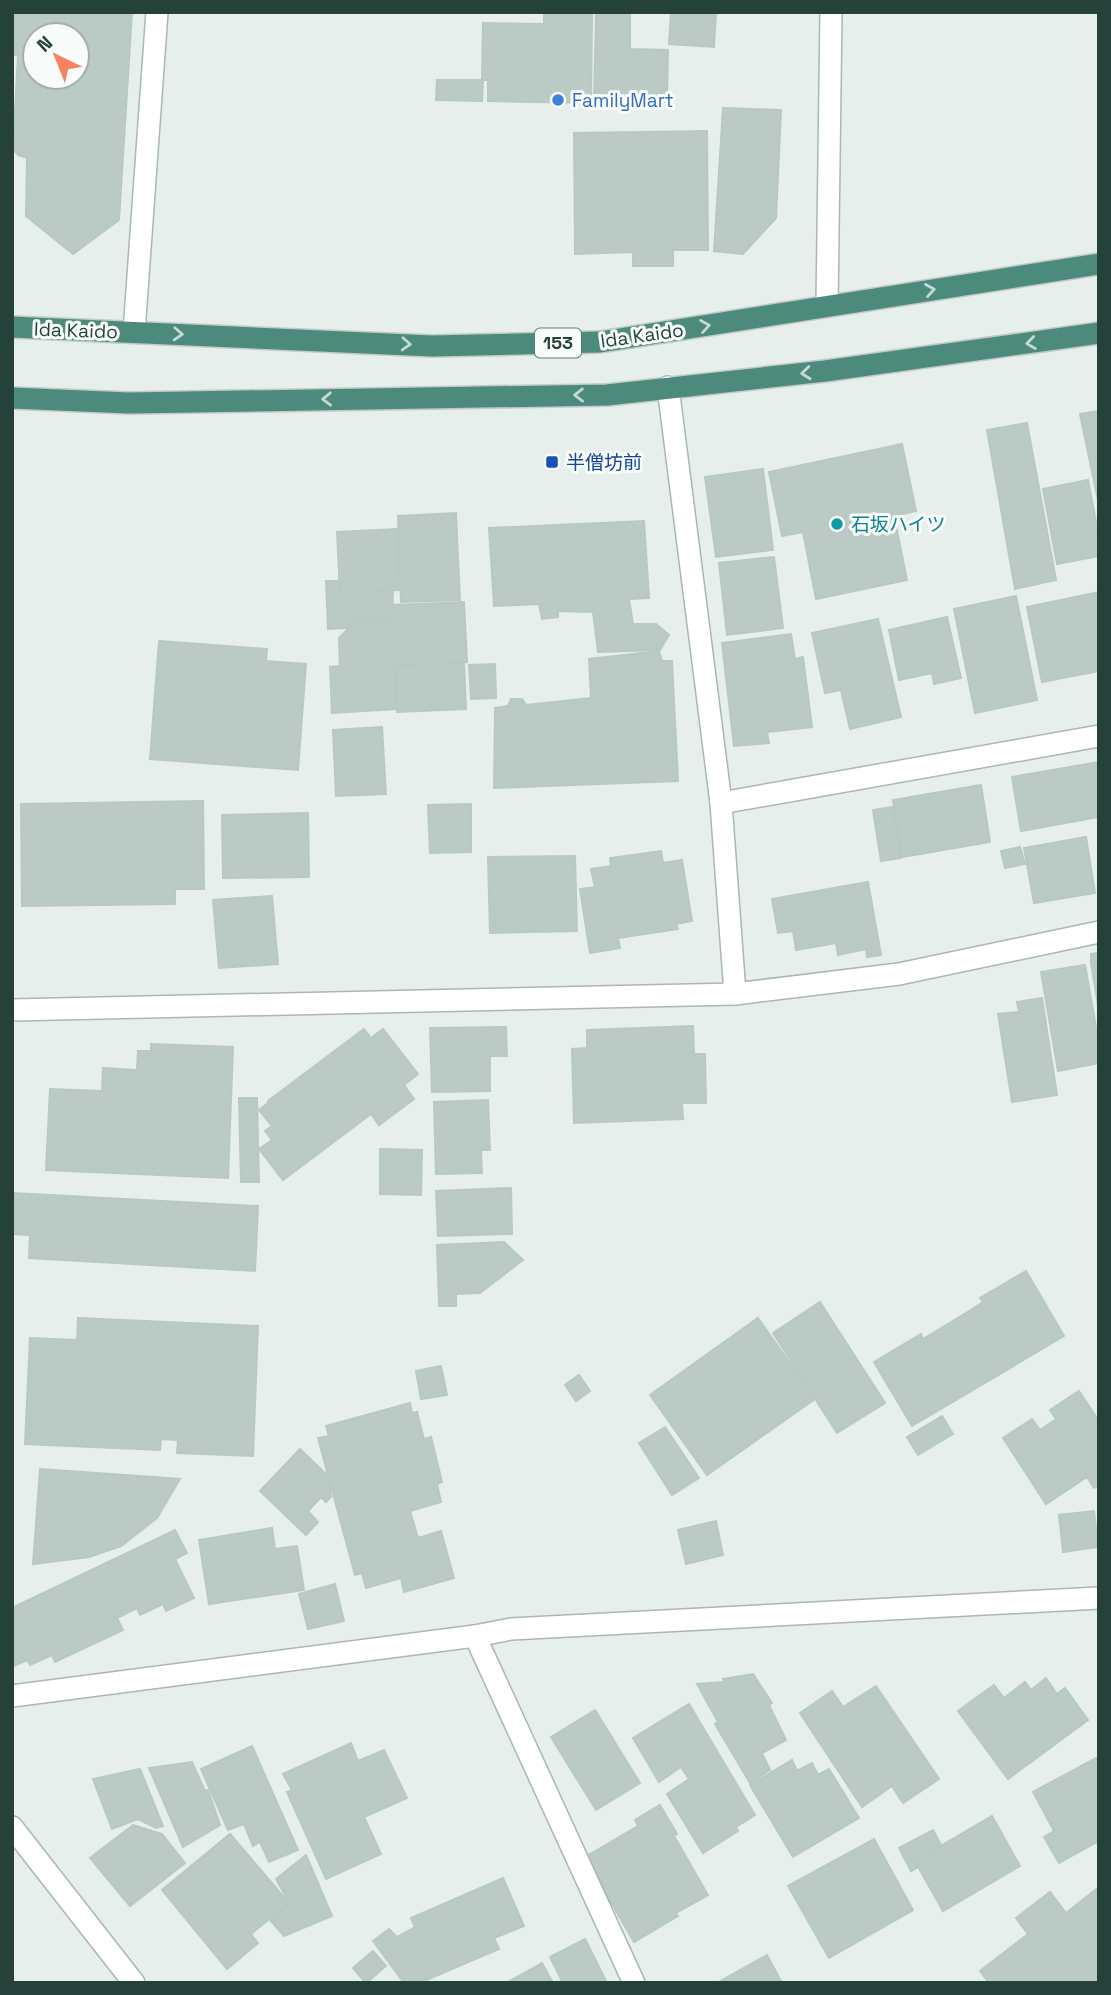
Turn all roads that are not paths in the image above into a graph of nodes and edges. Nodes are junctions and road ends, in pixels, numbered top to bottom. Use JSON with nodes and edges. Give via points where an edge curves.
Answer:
{"nodes":[{"id":1,"x":156,"y":12,"type":"edge"},
{"id":2,"x":831,"y":12,"type":"edge"},
{"id":3,"x":1099,"y":264,"type":"edge"},
{"id":4,"x":827,"y":306,"type":"junction"},
{"id":5,"x":12,"y":327,"type":"edge"},
{"id":6,"x":134,"y":332,"type":"junction"},
{"id":7,"x":1099,"y":333,"type":"edge"},
{"id":8,"x":668,"y":387,"type":"junction"},
{"id":9,"x":12,"y":398,"type":"edge"},
{"id":10,"x":1099,"y":736,"type":"edge"},
{"id":11,"x":721,"y":803,"type":"junction"},
{"id":12,"x":1099,"y":932,"type":"edge"},
{"id":13,"x":735,"y":994,"type":"junction"},
{"id":14,"x":12,"y":1010,"type":"edge"},
{"id":15,"x":1099,"y":1598,"type":"edge"},
{"id":16,"x":475,"y":1636,"type":"junction"},
{"id":17,"x":12,"y":1696,"type":"edge"},
{"id":18,"x":12,"y":1828,"type":"edge"},
{"id":19,"x":134,"y":1983,"type":"edge"},
{"id":20,"x":634,"y":1983,"type":"edge"}],
"edges":[{"from":1,"to":6,"type":"street"},
{"from":2,"to":4,"type":"street"},
{"from":4,"to":3,"type":"highway","name":"Ida Kaido","number":"153","one_way":true},
{"from":6,"to":4,"type":"highway","name":"Ida Kaido","number":"153","one_way":true,"via":[[432,346],[600,342]]},
{"from":5,"to":6,"type":"highway","name":"Ida Kaido","number":"153"},
{"from":7,"to":8,"type":"highway","one_way":true,"via":[[825,371]]},
{"from":8,"to":9,"type":"highway","one_way":true,"via":[[607,395],[157,402]]},
{"from":8,"to":11,"type":"street"},
{"from":10,"to":11,"type":"street"},
{"from":11,"to":13,"type":"street"},
{"from":12,"to":13,"type":"street","via":[[899,974]]},
{"from":13,"to":14,"type":"street"},
{"from":15,"to":16,"type":"street","via":[[511,1629]]},
{"from":16,"to":17,"type":"street"},
{"from":16,"to":20,"type":"street"},
{"from":18,"to":19,"type":"street"}]}
